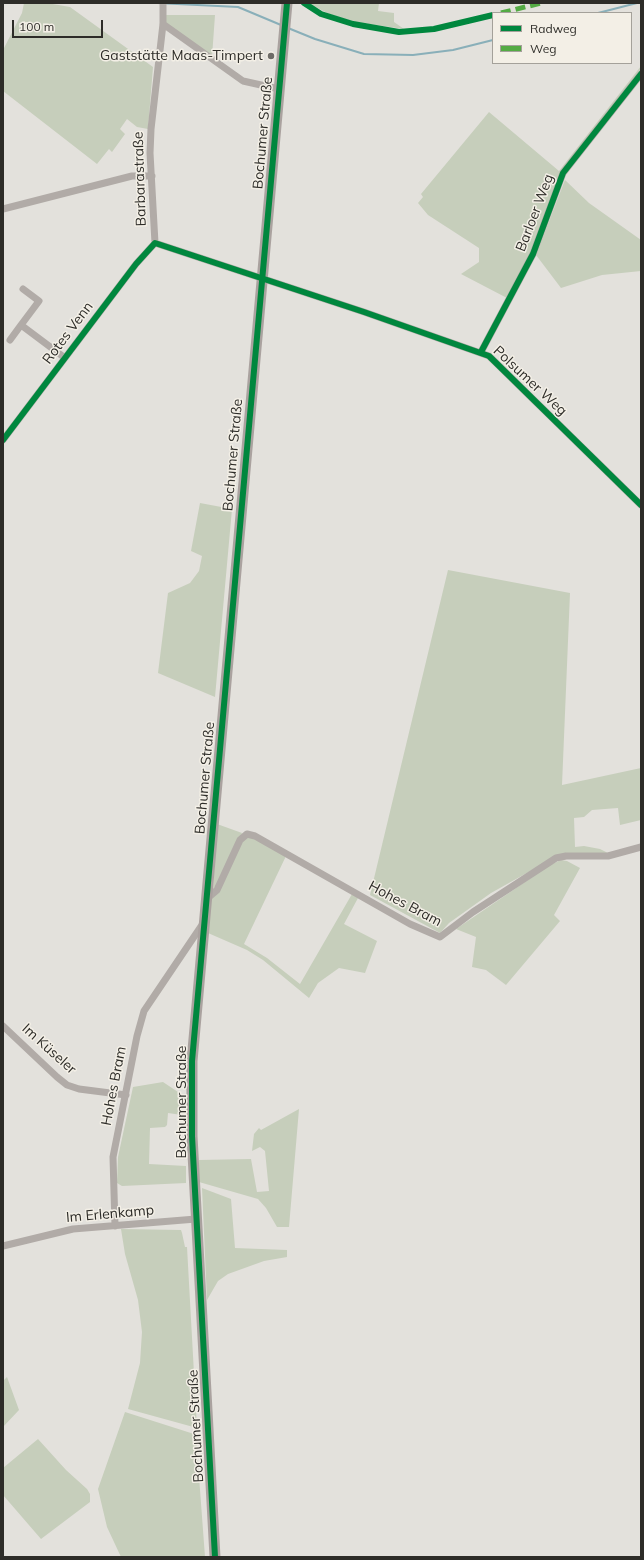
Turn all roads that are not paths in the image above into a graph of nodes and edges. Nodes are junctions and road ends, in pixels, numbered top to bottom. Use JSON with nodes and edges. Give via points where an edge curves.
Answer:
{"nodes":[{"id":1,"x":163,"y":3,"type":"edge"},
{"id":2,"x":287,"y":6,"type":"edge"},
{"id":3,"x":163,"y":24,"type":"junction"},
{"id":4,"x":641,"y":74,"type":"edge"},
{"id":5,"x":279,"y":89,"type":"junction"},
{"id":6,"x":152,"y":176,"type":"junction"},
{"id":7,"x":3,"y":209,"type":"edge"},
{"id":8,"x":155,"y":243,"type":"junction"},
{"id":9,"x":262,"y":278,"type":"junction"},
{"id":10,"x":23,"y":289,"type":"dead end"},
{"id":11,"x":21,"y":325,"type":"junction"},
{"id":12,"x":10,"y":340,"type":"dead end"},
{"id":13,"x":481,"y":352,"type":"junction"},
{"id":14,"x":65,"y":358,"type":"junction"},
{"id":15,"x":3,"y":440,"type":"edge"},
{"id":16,"x":641,"y":505,"type":"edge"},
{"id":17,"x":641,"y":847,"type":"edge"},
{"id":18,"x":206,"y":897,"type":"junction"},
{"id":19,"x":204,"y":922,"type":"junction"},
{"id":20,"x":3,"y":1026,"type":"edge"},
{"id":21,"x":126,"y":1095,"type":"junction"},
{"id":22,"x":196,"y":1220,"type":"junction"},
{"id":23,"x":115,"y":1226,"type":"junction"},
{"id":24,"x":3,"y":1246,"type":"edge"},
{"id":25,"x":215,"y":1557,"type":"edge"}],
"edges":[{"from":1,"to":3,"type":"street","name":"Barbarastraße"},
{"from":2,"to":5,"type":"main road","name":"Bochumer Straße"},
{"from":3,"to":5,"type":"street","via":[[242,81]]},
{"from":3,"to":6,"type":"street","name":"Barbarastraße","via":[[151,129]]},
{"from":4,"to":13,"type":"street","name":"Barloer Weg","via":[[563,173],[531,259]]},
{"from":5,"to":9,"type":"main road","name":"Bochumer Straße"},
{"from":6,"to":7,"type":"street","via":[[132,176]]},
{"from":6,"to":8,"type":"street","name":"Barbarastraße"},
{"from":8,"to":9,"type":"street","name":"Barbarastraße"},
{"from":8,"to":14,"type":"street","name":"Rotes Venn","via":[[136,264]]},
{"from":9,"to":13,"type":"street","name":"Polsumer Weg"},
{"from":9,"to":18,"type":"main road","name":"Bochumer Straße"},
{"from":10,"to":11,"type":"street","via":[[39,301]]},
{"from":11,"to":12,"type":"street"},
{"from":11,"to":14,"type":"street","name":"Rotes Venn"},
{"from":13,"to":16,"type":"street","name":"Polsumer Weg","via":[[489,356]]},
{"from":14,"to":15,"type":"street","name":"Rotes Venn"},
{"from":17,"to":18,"type":"street","name":"Hohes Bram","via":[[608,856],[556,858],[473,912],[440,938],[410,924],[255,836],[247,834],[240,840],[217,890]]},
{"from":18,"to":19,"type":"main road","name":"Bochumer Straße"},
{"from":19,"to":21,"type":"street","name":"Hohes Bram","via":[[144,1011]]},
{"from":19,"to":22,"type":"main road","name":"Bochumer Straße","via":[[192,1061]]},
{"from":20,"to":21,"type":"street","name":"Im Küseler","via":[[68,1085],[79,1089]]},
{"from":21,"to":23,"type":"street","name":"Hohes Bram","via":[[113,1157]]},
{"from":22,"to":23,"type":"street","name":"Im Erlenkamp"},
{"from":22,"to":25,"type":"main road","name":"Bochumer Straße"},
{"from":23,"to":24,"type":"street","name":"Im Erlenkamp","via":[[74,1228]]}]}
